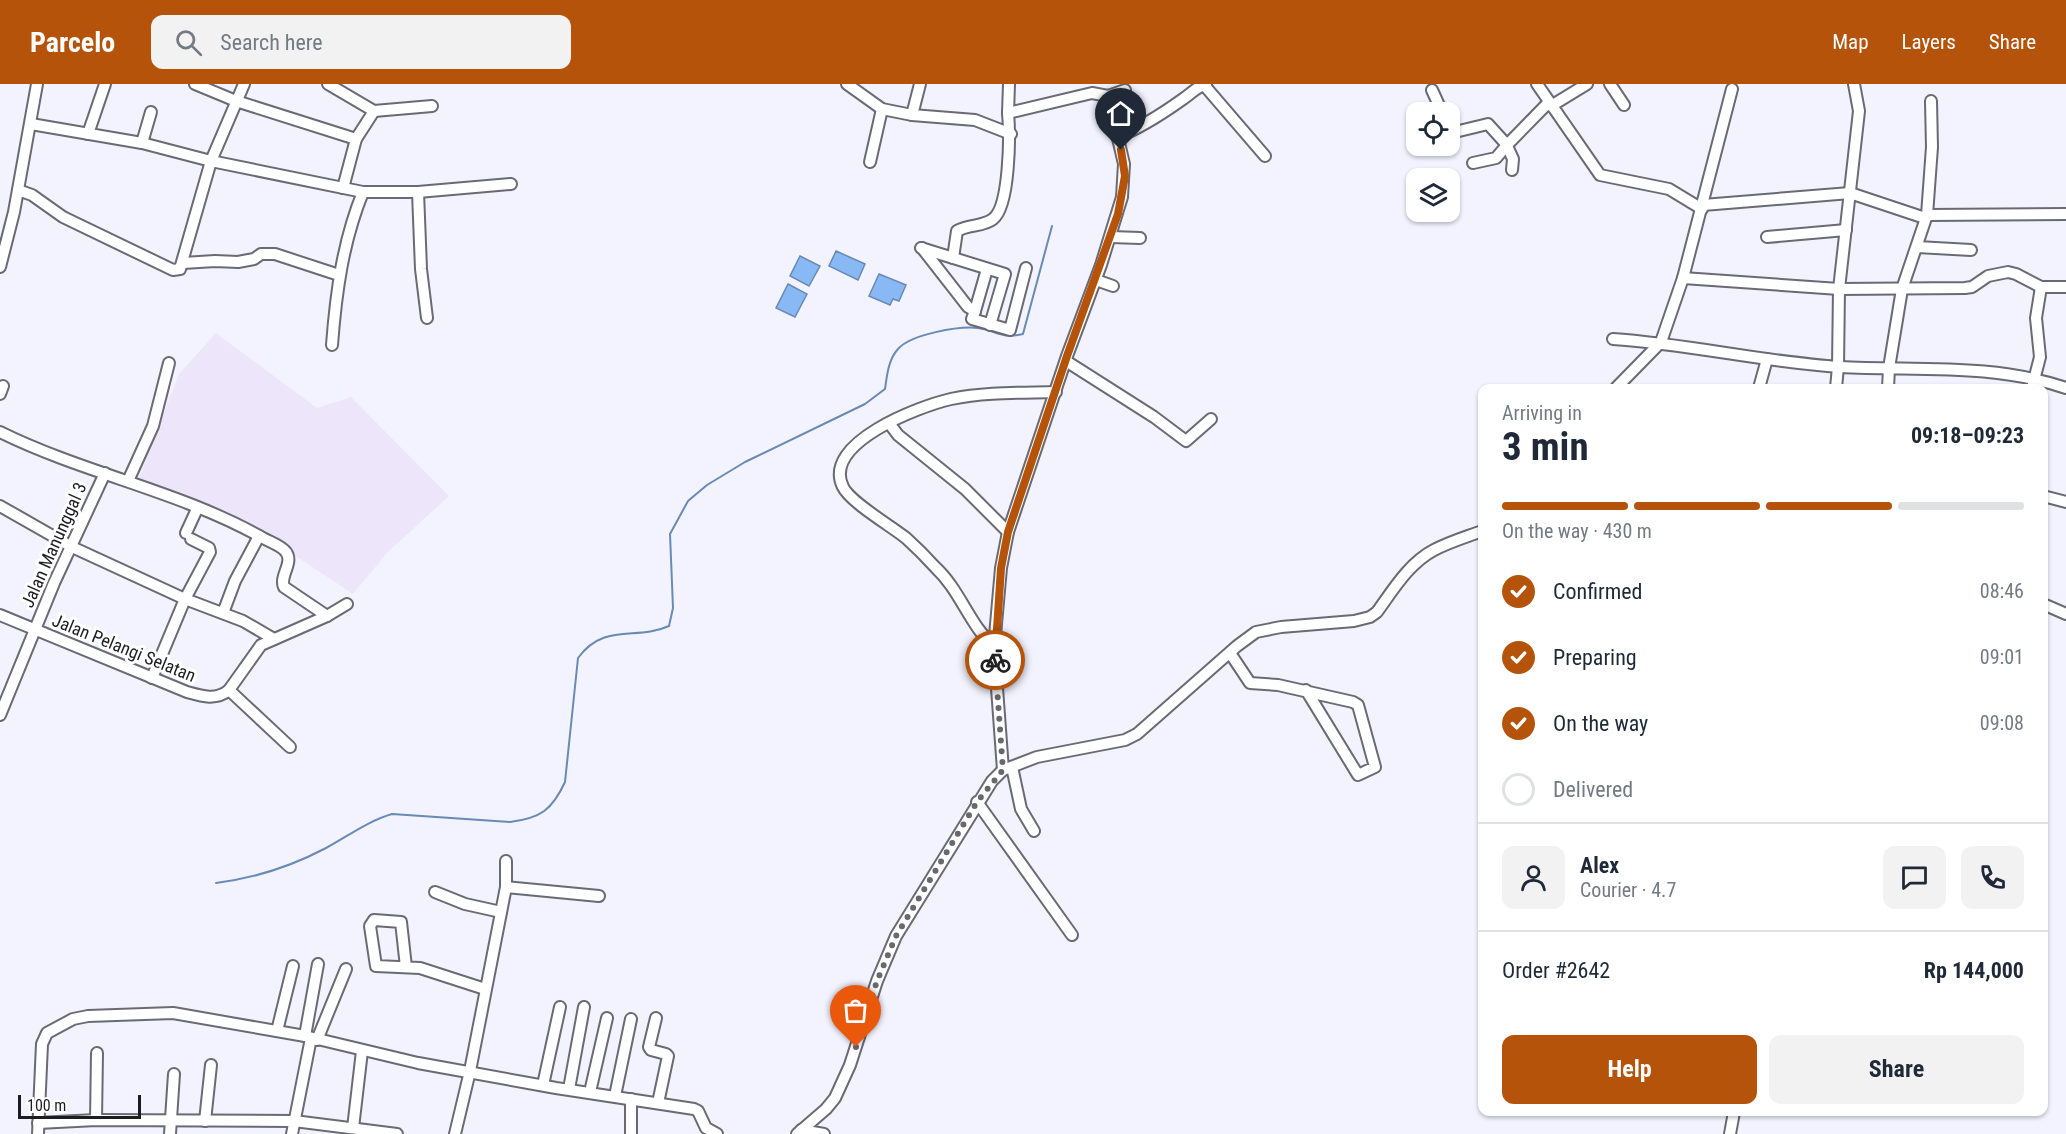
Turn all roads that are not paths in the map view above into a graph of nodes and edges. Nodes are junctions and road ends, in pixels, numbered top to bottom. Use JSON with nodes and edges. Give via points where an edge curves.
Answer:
{"nodes":[{"id":1,"x":37,"y":84,"type":"edge"},
{"id":2,"x":105,"y":84,"type":"edge"},
{"id":3,"x":195,"y":84,"type":"edge"},
{"id":4,"x":244,"y":84,"type":"edge"},
{"id":5,"x":328,"y":84,"type":"edge"},
{"id":6,"x":846,"y":84,"type":"edge"},
{"id":7,"x":920,"y":84,"type":"edge"},
{"id":8,"x":1009,"y":84,"type":"edge"},
{"id":9,"x":1537,"y":84,"type":"edge"},
{"id":10,"x":1587,"y":84,"type":"edge"},
{"id":11,"x":1610,"y":84,"type":"edge"},
{"id":12,"x":1854,"y":84,"type":"edge"},
{"id":13,"x":1202,"y":85,"type":"edge"},
{"id":14,"x":1125,"y":90,"type":"dead end"},
{"id":15,"x":1432,"y":90,"type":"dead end"},
{"id":16,"x":1732,"y":90,"type":"dead end"},
{"id":17,"x":1108,"y":96,"type":"junction"},
{"id":18,"x":1930,"y":100,"type":"dead end"},
{"id":19,"x":236,"y":101,"type":"junction"},
{"id":20,"x":1437,"y":102,"type":"edge"},
{"id":21,"x":1550,"y":104,"type":"junction"},
{"id":22,"x":1624,"y":105,"type":"dead end"},
{"id":23,"x":432,"y":106,"type":"dead end"},
{"id":24,"x":882,"y":109,"type":"junction"},
{"id":25,"x":374,"y":111,"type":"junction"},
{"id":26,"x":151,"y":112,"type":"dead end"},
{"id":27,"x":1008,"y":113,"type":"junction"},
{"id":28,"x":912,"y":115,"type":"junction"},
{"id":29,"x":31,"y":124,"type":"junction"},
{"id":30,"x":1460,"y":131,"type":"edge"},
{"id":31,"x":88,"y":134,"type":"junction"},
{"id":32,"x":1011,"y":134,"type":"junction"},
{"id":33,"x":1117,"y":137,"type":"junction"},
{"id":34,"x":356,"y":139,"type":"junction"},
{"id":35,"x":142,"y":144,"type":"junction"},
{"id":36,"x":1507,"y":146,"type":"junction"},
{"id":37,"x":1265,"y":156,"type":"dead end"},
{"id":38,"x":211,"y":161,"type":"junction"},
{"id":39,"x":870,"y":162,"type":"dead end"},
{"id":40,"x":1473,"y":163,"type":"dead end"},
{"id":41,"x":1512,"y":170,"type":"dead end"},
{"id":42,"x":511,"y":184,"type":"dead end"},
{"id":43,"x":343,"y":188,"type":"junction"},
{"id":44,"x":18,"y":190,"type":"junction"},
{"id":45,"x":363,"y":192,"type":"junction"},
{"id":46,"x":418,"y":192,"type":"junction"},
{"id":47,"x":1850,"y":193,"type":"junction"},
{"id":48,"x":1702,"y":207,"type":"junction"},
{"id":49,"x":2066,"y":214,"type":"edge"},
{"id":50,"x":1926,"y":216,"type":"junction"},
{"id":51,"x":1846,"y":230,"type":"junction"},
{"id":52,"x":1110,"y":237,"type":"junction"},
{"id":53,"x":1140,"y":237,"type":"dead end"},
{"id":54,"x":1767,"y":237,"type":"dead end"},
{"id":55,"x":1917,"y":247,"type":"junction"},
{"id":56,"x":1971,"y":250,"type":"dead end"},
{"id":57,"x":953,"y":258,"type":"junction"},
{"id":58,"x":2,"y":262,"type":"edge"},
{"id":59,"x":183,"y":263,"type":"junction"},
{"id":60,"x":1026,"y":268,"type":"dead end"},
{"id":61,"x":987,"y":269,"type":"junction"},
{"id":62,"x":339,"y":275,"type":"junction"},
{"id":63,"x":1683,"y":278,"type":"junction"},
{"id":64,"x":1095,"y":280,"type":"junction"},
{"id":65,"x":1113,"y":286,"type":"dead end"},
{"id":66,"x":2041,"y":287,"type":"junction"},
{"id":67,"x":2066,"y":287,"type":"edge"},
{"id":68,"x":1839,"y":289,"type":"junction"},
{"id":69,"x":1902,"y":289,"type":"junction"},
{"id":70,"x":975,"y":311,"type":"junction"},
{"id":71,"x":427,"y":318,"type":"dead end"},
{"id":72,"x":990,"y":325,"type":"junction"},
{"id":73,"x":1613,"y":339,"type":"dead end"},
{"id":74,"x":1661,"y":342,"type":"junction"},
{"id":75,"x":332,"y":345,"type":"dead end"},
{"id":76,"x":1067,"y":358,"type":"junction"},
{"id":77,"x":1767,"y":359,"type":"junction"},
{"id":78,"x":169,"y":363,"type":"dead end"},
{"id":79,"x":1839,"y":367,"type":"junction"},
{"id":80,"x":1889,"y":368,"type":"junction"},
{"id":81,"x":1620,"y":384,"type":"edge"},
{"id":82,"x":1760,"y":384,"type":"edge"},
{"id":83,"x":1837,"y":384,"type":"edge"},
{"id":84,"x":1888,"y":384,"type":"edge"},
{"id":85,"x":2033,"y":384,"type":"edge"},
{"id":86,"x":2048,"y":386,"type":"edge"},
{"id":87,"x":2066,"y":388,"type":"edge"},
{"id":88,"x":1056,"y":392,"type":"junction"},
{"id":89,"x":1211,"y":419,"type":"dead end"},
{"id":90,"x":889,"y":423,"type":"junction"},
{"id":91,"x":0,"y":432,"type":"edge"},
{"id":92,"x":105,"y":473,"type":"junction"},
{"id":93,"x":128,"y":481,"type":"junction"},
{"id":94,"x":2048,"y":497,"type":"edge"},
{"id":95,"x":2066,"y":502,"type":"edge"},
{"id":96,"x":0,"y":506,"type":"edge"},
{"id":97,"x":197,"y":508,"type":"junction"},
{"id":98,"x":1008,"y":532,"type":"junction"},
{"id":99,"x":1478,"y":533,"type":"edge"},
{"id":100,"x":259,"y":536,"type":"junction"},
{"id":101,"x":72,"y":547,"type":"junction"},
{"id":102,"x":185,"y":599,"type":"junction"},
{"id":103,"x":347,"y":604,"type":"dead end"},
{"id":104,"x":2048,"y":606,"type":"edge"},
{"id":105,"x":223,"y":613,"type":"junction"},
{"id":106,"x":2066,"y":614,"type":"edge"},
{"id":107,"x":0,"y":615,"type":"edge"},
{"id":108,"x":327,"y":616,"type":"junction"},
{"id":109,"x":34,"y":630,"type":"junction"},
{"id":110,"x":274,"y":639,"type":"junction"},
{"id":111,"x":994,"y":647,"type":"junction"},
{"id":112,"x":1230,"y":653,"type":"junction"},
{"id":113,"x":152,"y":678,"type":"junction"},
{"id":114,"x":229,"y":690,"type":"junction"},
{"id":115,"x":1306,"y":690,"type":"junction"},
{"id":116,"x":0,"y":715,"type":"edge"},
{"id":117,"x":290,"y":747,"type":"dead end"},
{"id":118,"x":1008,"y":769,"type":"junction"},
{"id":119,"x":977,"y":802,"type":"junction"},
{"id":120,"x":1034,"y":831,"type":"dead end"},
{"id":121,"x":506,"y":861,"type":"dead end"},
{"id":122,"x":506,"y":887,"type":"junction"},
{"id":123,"x":435,"y":892,"type":"dead end"},
{"id":124,"x":599,"y":896,"type":"dead end"},
{"id":125,"x":501,"y":912,"type":"junction"},
{"id":126,"x":1072,"y":935,"type":"dead end"},
{"id":127,"x":318,"y":964,"type":"dead end"},
{"id":128,"x":293,"y":966,"type":"dead end"},
{"id":129,"x":406,"y":967,"type":"junction"},
{"id":130,"x":346,"y":969,"type":"dead end"},
{"id":131,"x":485,"y":989,"type":"junction"},
{"id":132,"x":560,"y":1007,"type":"dead end"},
{"id":133,"x":584,"y":1007,"type":"dead end"},
{"id":134,"x":607,"y":1018,"type":"dead end"},
{"id":135,"x":656,"y":1018,"type":"dead end"},
{"id":136,"x":632,"y":1019,"type":"dead end"},
{"id":137,"x":277,"y":1031,"type":"junction"},
{"id":138,"x":311,"y":1038,"type":"junction"},
{"id":139,"x":362,"y":1051,"type":"junction"},
{"id":140,"x":97,"y":1053,"type":"dead end"},
{"id":141,"x":211,"y":1065,"type":"dead end"},
{"id":142,"x":470,"y":1071,"type":"junction"},
{"id":143,"x":174,"y":1074,"type":"dead end"},
{"id":144,"x":543,"y":1084,"type":"junction"},
{"id":145,"x":569,"y":1089,"type":"junction"},
{"id":146,"x":590,"y":1092,"type":"junction"},
{"id":147,"x":615,"y":1096,"type":"junction"},
{"id":148,"x":631,"y":1099,"type":"junction"},
{"id":149,"x":658,"y":1103,"type":"junction"},
{"id":150,"x":1733,"y":1116,"type":"edge"},
{"id":151,"x":96,"y":1120,"type":"junction"},
{"id":152,"x":205,"y":1121,"type":"junction"},
{"id":153,"x":294,"y":1121,"type":"junction"},
{"id":154,"x":172,"y":1122,"type":"junction"},
{"id":155,"x":353,"y":1128,"type":"junction"},
{"id":156,"x":38,"y":1129,"type":"edge"},
{"id":157,"x":799,"y":1132,"type":"edge"},
{"id":158,"x":170,"y":1134,"type":"edge"},
{"id":159,"x":292,"y":1134,"type":"edge"},
{"id":160,"x":397,"y":1134,"type":"edge"},
{"id":161,"x":455,"y":1134,"type":"edge"},
{"id":162,"x":631,"y":1134,"type":"edge"},
{"id":163,"x":717,"y":1134,"type":"edge"},
{"id":164,"x":824,"y":1134,"type":"edge"},
{"id":165,"x":1730,"y":1134,"type":"edge"}],
"edges":[{"from":1,"to":29,"type":"street"},
{"from":2,"to":31,"type":"street"},
{"from":3,"to":19,"type":"street"},
{"from":4,"to":19,"type":"street"},
{"from":5,"to":25,"type":"street"},
{"from":6,"to":24,"type":"street"},
{"from":7,"to":28,"type":"street"},
{"from":8,"to":27,"type":"street"},
{"from":9,"to":21,"type":"street"},
{"from":10,"to":21,"type":"street"},
{"from":11,"to":22,"type":"street"},
{"from":12,"to":47,"type":"street","via":[[1859,111]]},
{"from":13,"to":33,"type":"street","via":[[1151,121]]},
{"from":13,"to":37,"type":"street"},
{"from":14,"to":17,"type":"street"},
{"from":15,"to":20,"type":"street"},
{"from":16,"to":48,"type":"street"},
{"from":17,"to":27,"type":"street","via":[[1092,93]]},
{"from":17,"to":33,"type":"street"},
{"from":18,"to":50,"type":"street","via":[[1932,147]]},
{"from":19,"to":34,"type":"street"},
{"from":19,"to":38,"type":"street"},
{"from":21,"to":36,"type":"street"},
{"from":21,"to":48,"type":"street","via":[[1600,175],[1669,189]]},
{"from":23,"to":25,"type":"street"},
{"from":24,"to":28,"type":"street"},
{"from":24,"to":39,"type":"street"},
{"from":25,"to":34,"type":"street"},
{"from":26,"to":35,"type":"street"},
{"from":27,"to":32,"type":"street"},
{"from":28,"to":32,"type":"street","via":[[975,120]]},
{"from":29,"to":31,"type":"street"},
{"from":29,"to":44,"type":"street"},
{"from":30,"to":36,"type":"street","via":[[1488,124]]},
{"from":31,"to":35,"type":"street"},
{"from":32,"to":57,"type":"street","via":[[1010,161],[996,217],[957,231]]},
{"from":33,"to":52,"type":"street","via":[[1125,176]]},
{"from":34,"to":43,"type":"street"},
{"from":35,"to":38,"type":"street"},
{"from":36,"to":40,"type":"street","via":[[1496,158]]},
{"from":36,"to":41,"type":"street","via":[[1514,159]]},
{"from":38,"to":43,"type":"street"},
{"from":38,"to":59,"type":"street"},
{"from":42,"to":46,"type":"street"},
{"from":43,"to":45,"type":"street"},
{"from":44,"to":58,"type":"street"},
{"from":44,"to":59,"type":"street","via":[[63,217],[173,270]]},
{"from":45,"to":46,"type":"street"},
{"from":45,"to":62,"type":"street"},
{"from":46,"to":71,"type":"street"},
{"from":47,"to":48,"type":"street"},
{"from":47,"to":50,"type":"street"},
{"from":47,"to":51,"type":"street"},
{"from":48,"to":63,"type":"street"},
{"from":49,"to":50,"type":"street"},
{"from":50,"to":55,"type":"street"},
{"from":51,"to":54,"type":"street"},
{"from":51,"to":68,"type":"street"},
{"from":52,"to":53,"type":"street"},
{"from":52,"to":64,"type":"street"},
{"from":55,"to":56,"type":"street"},
{"from":55,"to":69,"type":"street"},
{"from":57,"to":61,"type":"street"},
{"from":57,"to":70,"type":"street","via":[[921,248]]},
{"from":59,"to":62,"type":"street","via":[[238,262],[275,254]]},
{"from":60,"to":72,"type":"street","via":[[1010,330]]},
{"from":61,"to":70,"type":"street"},
{"from":61,"to":72,"type":"street","via":[[1005,274]]},
{"from":62,"to":75,"type":"street"},
{"from":63,"to":68,"type":"street"},
{"from":63,"to":74,"type":"street"},
{"from":64,"to":65,"type":"street"},
{"from":64,"to":76,"type":"street"},
{"from":66,"to":67,"type":"street"},
{"from":66,"to":69,"type":"street","via":[[2008,272],[1988,276],[1972,287]]},
{"from":66,"to":85,"type":"street","via":[[2036,318],[2040,357]]},
{"from":68,"to":69,"type":"street"},
{"from":68,"to":79,"type":"street"},
{"from":69,"to":80,"type":"street"},
{"from":70,"to":72,"type":"street","via":[[972,319]]},
{"from":73,"to":74,"type":"street"},
{"from":74,"to":77,"type":"street"},
{"from":74,"to":81,"type":"street"},
{"from":76,"to":88,"type":"street"},
{"from":76,"to":89,"type":"street","via":[[1182,439],[1190,439]]},
{"from":77,"to":79,"type":"street"},
{"from":77,"to":82,"type":"street"},
{"from":78,"to":93,"type":"street","via":[[153,426]]},
{"from":79,"to":80,"type":"street"},
{"from":79,"to":83,"type":"street"},
{"from":80,"to":84,"type":"street"},
{"from":80,"to":85,"type":"street","via":[[2011,373]]},
{"from":86,"to":87,"type":"street"},
{"from":88,"to":90,"type":"street","via":[[952,399]]},
{"from":88,"to":98,"type":"street"},
{"from":90,"to":98,"type":"street"},
{"from":90,"to":111,"type":"street","via":[[850,450],[842,462],[842,486],[937,568]]},
{"from":91,"to":92,"type":"street"},
{"from":92,"to":93,"type":"street"},
{"from":92,"to":101,"type":"street","name":"Jalan Manunggal 3"},
{"from":93,"to":97,"type":"street"},
{"from":94,"to":95,"type":"street"},
{"from":96,"to":101,"type":"street"},
{"from":97,"to":100,"type":"street"},
{"from":97,"to":102,"type":"street","via":[[189,536],[210,551]]},
{"from":98,"to":111,"type":"street"},
{"from":99,"to":112,"type":"street","via":[[1433,550],[1420,560],[1370,617],[1265,630],[1248,636]]},
{"from":100,"to":105,"type":"street"},
{"from":100,"to":108,"type":"street","via":[[286,551],[289,558],[282,580],[284,587]]},
{"from":101,"to":102,"type":"street"},
{"from":101,"to":109,"type":"street","name":"Jalan Manunggal 3"},
{"from":102,"to":105,"type":"street"},
{"from":102,"to":113,"type":"street"},
{"from":103,"to":108,"type":"street"},
{"from":104,"to":106,"type":"street"},
{"from":105,"to":110,"type":"street"},
{"from":107,"to":109,"type":"street","name":"Jalan Pelangi Selatan"},
{"from":108,"to":110,"type":"street"},
{"from":109,"to":113,"type":"street","name":"Jalan Pelangi Selatan"},
{"from":109,"to":116,"type":"street","name":"Jalan Manunggal 3"},
{"from":110,"to":114,"type":"street","via":[[253,654]]},
{"from":111,"to":118,"type":"street"},
{"from":112,"to":115,"type":"street","via":[[1250,683]]},
{"from":112,"to":118,"type":"street","via":[[1137,734],[1125,740],[1037,757]]},
{"from":113,"to":114,"type":"street","name":"Jalan Pelangi Selatan","via":[[199,696],[215,697]]},
{"from":114,"to":117,"type":"street"},
{"from":115,"to":115,"type":"street","via":[[1358,705],[1375,767],[1358,775]]},
{"from":118,"to":119,"type":"street"},
{"from":118,"to":120,"type":"street","via":[[1021,809]]},
{"from":119,"to":126,"type":"street"},
{"from":119,"to":157,"type":"street","via":[[896,936],[839,1091],[826,1109]]},
{"from":121,"to":122,"type":"street"},
{"from":122,"to":124,"type":"street"},
{"from":122,"to":125,"type":"street"},
{"from":123,"to":125,"type":"street"},
{"from":125,"to":131,"type":"street"},
{"from":127,"to":138,"type":"street"},
{"from":128,"to":137,"type":"street"},
{"from":129,"to":129,"type":"street","via":[[401,922],[374,920],[370,926],[374,964]]},
{"from":129,"to":131,"type":"street"},
{"from":130,"to":138,"type":"street"},
{"from":131,"to":142,"type":"street"},
{"from":132,"to":144,"type":"street"},
{"from":133,"to":145,"type":"street"},
{"from":134,"to":146,"type":"street"},
{"from":135,"to":149,"type":"street","via":[[649,1047],[668,1056]]},
{"from":136,"to":147,"type":"street"},
{"from":137,"to":138,"type":"street"},
{"from":137,"to":156,"type":"street","via":[[173,1012],[109,1014],[73,1020],[44,1038]]},
{"from":138,"to":139,"type":"street"},
{"from":138,"to":153,"type":"street"},
{"from":139,"to":142,"type":"street"},
{"from":139,"to":155,"type":"street"},
{"from":140,"to":151,"type":"street"},
{"from":141,"to":152,"type":"street"},
{"from":142,"to":144,"type":"street"},
{"from":142,"to":161,"type":"street"},
{"from":143,"to":154,"type":"street"},
{"from":144,"to":145,"type":"street"},
{"from":145,"to":146,"type":"street"},
{"from":146,"to":147,"type":"street"},
{"from":147,"to":148,"type":"street"},
{"from":148,"to":149,"type":"street"},
{"from":148,"to":162,"type":"street"},
{"from":149,"to":163,"type":"street","via":[[698,1111],[706,1128]]},
{"from":150,"to":165,"type":"street"},
{"from":151,"to":154,"type":"street"},
{"from":151,"to":156,"type":"street"},
{"from":152,"to":153,"type":"street"},
{"from":152,"to":154,"type":"street"},
{"from":153,"to":155,"type":"street"},
{"from":153,"to":159,"type":"street"},
{"from":154,"to":158,"type":"street"},
{"from":155,"to":160,"type":"street"},
{"from":157,"to":164,"type":"street"}]}
